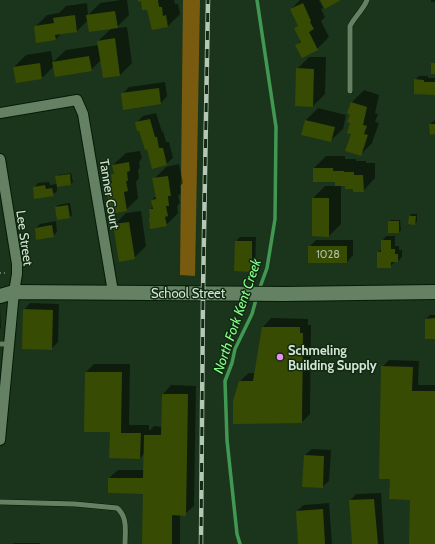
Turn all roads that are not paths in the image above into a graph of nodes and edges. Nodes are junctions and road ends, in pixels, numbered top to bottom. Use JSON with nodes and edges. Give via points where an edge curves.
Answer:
{"nodes":[{"id":1,"x":367,"y":0,"type":"edge"},
{"id":2,"x":350,"y":91,"type":"dead end"},
{"id":3,"x":0,"y":113,"type":"edge"},
{"id":4,"x":0,"y":159,"type":"edge"},
{"id":5,"x":0,"y":286,"type":"edge"},
{"id":6,"x":14,"y":292,"type":"junction"},
{"id":7,"x":113,"y":292,"type":"junction"},
{"id":8,"x":435,"y":292,"type":"edge"},
{"id":9,"x":0,"y":296,"type":"edge"},
{"id":10,"x":4,"y":344,"type":"edge"},
{"id":11,"x":0,"y":440,"type":"edge"},
{"id":12,"x":0,"y":502,"type":"edge"},
{"id":13,"x":125,"y":544,"type":"edge"}],
"edges":[{"from":1,"to":2,"type":"lane","via":[[350,26]]},
{"from":3,"to":7,"type":"street","name":"Tanner Court","via":[[77,100],[83,114]]},
{"from":4,"to":6,"type":"street","name":"Lee Street","via":[[17,264],[18,274]]},
{"from":5,"to":6,"type":"main road","name":"School Street"},
{"from":6,"to":7,"type":"main road","name":"School Street"},
{"from":6,"to":9,"type":"main road","name":"School Street"},
{"from":6,"to":10,"type":"street","name":"Lee Street"},
{"from":7,"to":8,"type":"main road","name":"School Street"},
{"from":10,"to":11,"type":"street","name":"Lee Street"},
{"from":12,"to":13,"type":"lane","via":[[117,508],[124,519]]}]}
